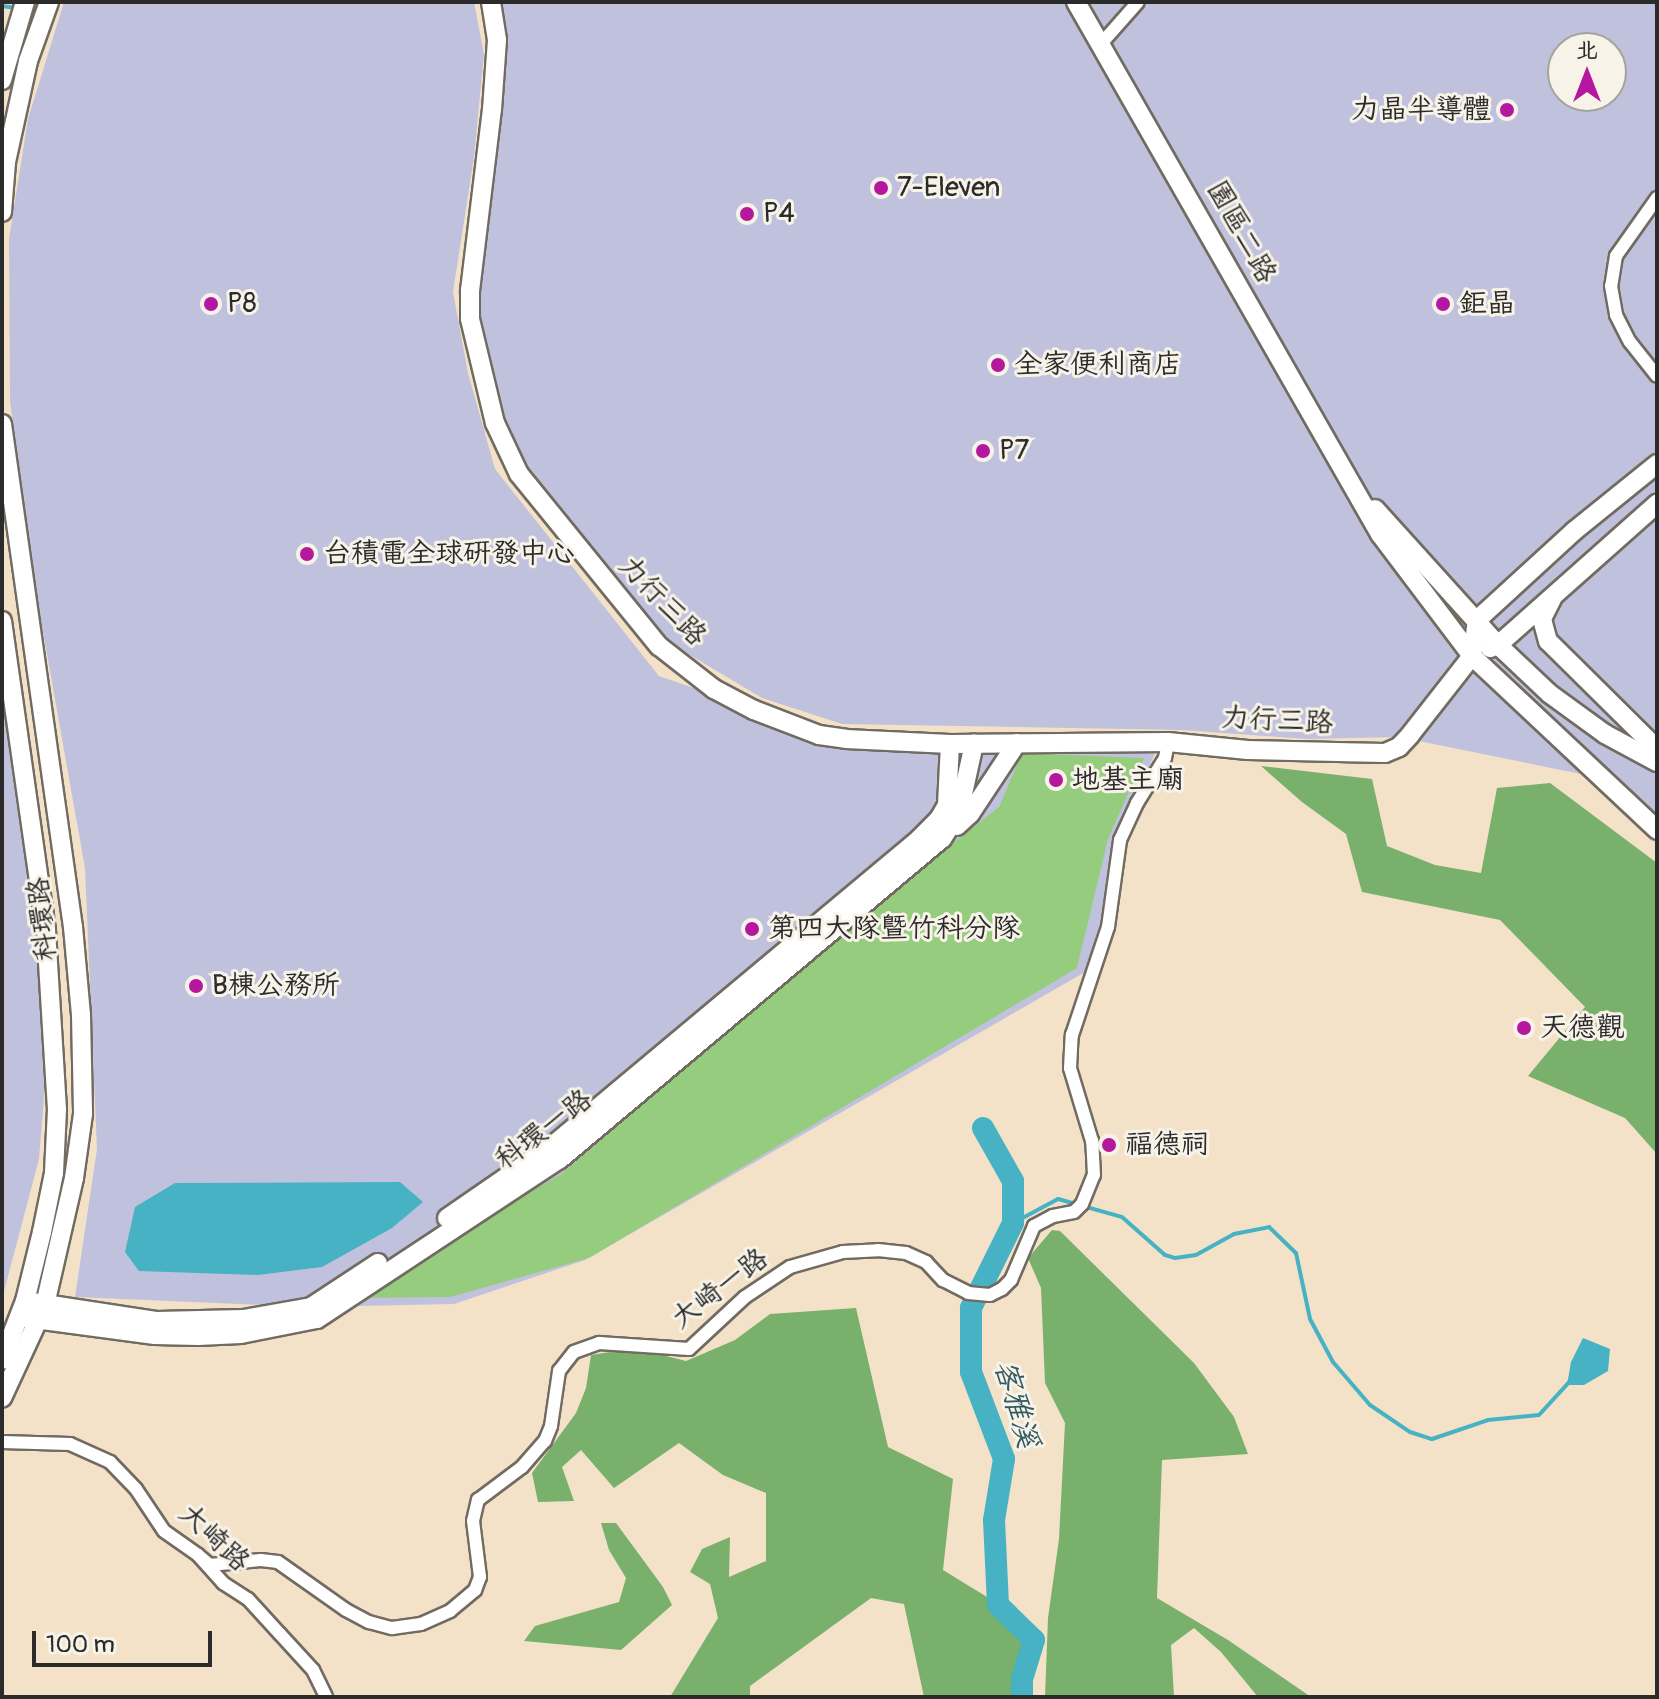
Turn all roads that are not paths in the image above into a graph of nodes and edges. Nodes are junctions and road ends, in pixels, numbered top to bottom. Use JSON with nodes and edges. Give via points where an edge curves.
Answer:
{"nodes":[{"id":1,"x":25,"y":2,"type":"edge"},
{"id":2,"x":49,"y":2,"type":"edge"},
{"id":3,"x":491,"y":2,"type":"edge"},
{"id":4,"x":1076,"y":2,"type":"edge"},
{"id":5,"x":1138,"y":2,"type":"edge"},
{"id":6,"x":1100,"y":45,"type":"junction"},
{"id":7,"x":2,"y":80,"type":"edge"},
{"id":8,"x":1657,"y":198,"type":"edge"},
{"id":9,"x":2,"y":212,"type":"edge"},
{"id":10,"x":1657,"y":376,"type":"edge"},
{"id":11,"x":2,"y":424,"type":"edge"},
{"id":12,"x":1657,"y":464,"type":"edge"},
{"id":13,"x":1356,"y":489,"type":"junction"},
{"id":14,"x":1657,"y":504,"type":"edge"},
{"id":15,"x":1564,"y":585,"type":"junction"},
{"id":16,"x":1477,"y":620,"type":"junction"},
{"id":17,"x":2,"y":621,"type":"edge"},
{"id":18,"x":1498,"y":645,"type":"junction"},
{"id":19,"x":1472,"y":656,"type":"junction"},
{"id":20,"x":1168,"y":742,"type":"junction"},
{"id":21,"x":1017,"y":743,"type":"junction"},
{"id":22,"x":950,"y":744,"type":"junction"},
{"id":23,"x":974,"y":744,"type":"junction"},
{"id":24,"x":1657,"y":749,"type":"edge"},
{"id":25,"x":1657,"y":762,"type":"edge"},
{"id":26,"x":1657,"y":830,"type":"edge"},
{"id":27,"x":949,"y":833,"type":"junction"},
{"id":28,"x":22,"y":1309,"type":"junction"},
{"id":29,"x":43,"y":1312,"type":"junction"},
{"id":30,"x":2,"y":1360,"type":"edge"},
{"id":31,"x":2,"y":1398,"type":"edge"},
{"id":32,"x":2,"y":1442,"type":"edge"},
{"id":33,"x":198,"y":1555,"type":"junction"},
{"id":34,"x":326,"y":1697,"type":"edge"}],
"edges":[{"from":1,"to":7,"type":"street"},
{"from":2,"to":9,"type":"street","via":[[28,61],[6,162]]},
{"from":3,"to":22,"type":"street","name":"力行三路","via":[[497,40],[470,319],[490,409],[519,474],[659,646],[714,689],[819,735]]},
{"from":4,"to":6,"type":"street","name":"園區二路"},
{"from":5,"to":6,"type":"street"},
{"from":6,"to":13,"type":"street","name":"園區二路"},
{"from":8,"to":10,"type":"street","via":[[1616,256],[1611,286],[1616,315]]},
{"from":11,"to":29,"type":"street","name":"科環路","via":[[50,745],[81,1015],[83,1114]]},
{"from":12,"to":16,"type":"street"},
{"from":13,"to":16,"type":"street","name":"園區二路"},
{"from":13,"to":19,"type":"street","name":"園區二路","via":[[1380,534]]},
{"from":14,"to":15,"type":"street","name":"力行三路"},
{"from":15,"to":18,"type":"street","name":"力行三路"},
{"from":15,"to":24,"type":"street","via":[[1545,608],[1548,641]]},
{"from":16,"to":18,"type":"street","name":"園區二路"},
{"from":16,"to":19,"type":"street"},
{"from":17,"to":28,"type":"street","name":"科環路","via":[[46,930],[57,1109],[54,1173]]},
{"from":18,"to":19,"type":"street","name":"力行三路"},
{"from":18,"to":25,"type":"street","name":"園區二路","via":[[1550,694],[1605,734]]},
{"from":19,"to":20,"type":"street","name":"力行三路","via":[[1410,735],[1385,753]]},
{"from":19,"to":26,"type":"street","name":"園區二路"},
{"from":20,"to":21,"type":"street","name":"力行三路"},
{"from":20,"to":33,"type":"street","name":"大崎一路","via":[[1165,758],[1120,840],[1108,927],[1072,1035],[1073,1083],[1092,1141],[1094,1175],[1074,1212],[1034,1226],[1011,1280],[990,1295],[968,1293],[906,1253],[843,1252],[790,1267],[745,1297],[689,1349],[599,1343],[574,1352],[559,1371],[545,1441],[522,1467],[478,1500],[473,1521],[481,1563],[475,1590],[421,1624],[392,1628],[369,1622],[278,1562],[210,1565]]},
{"from":21,"to":23,"type":"street","name":"力行三路"},
{"from":21,"to":27,"type":"street","via":[[970,814]]},
{"from":22,"to":23,"type":"street","name":"力行三路"},
{"from":22,"to":29,"type":"street","name":"科環一路","via":[[947,805],[895,862],[557,1142],[311,1307],[243,1319],[157,1321]]},
{"from":23,"to":27,"type":"street","name":"科環一路","via":[[966,791]]},
{"from":27,"to":29,"type":"street","name":"科環一路","via":[[560,1159],[317,1319],[241,1334],[155,1335]]},
{"from":28,"to":29,"type":"street","name":"科環一路"},
{"from":28,"to":30,"type":"street","name":"科環路"},
{"from":29,"to":31,"type":"street","name":"科環路"},
{"from":32,"to":33,"type":"street","name":"大崎路","via":[[70,1444],[110,1462],[164,1531]]},
{"from":33,"to":34,"type":"street","name":"大崎路","via":[[223,1583],[248,1599],[313,1670]]}]}
